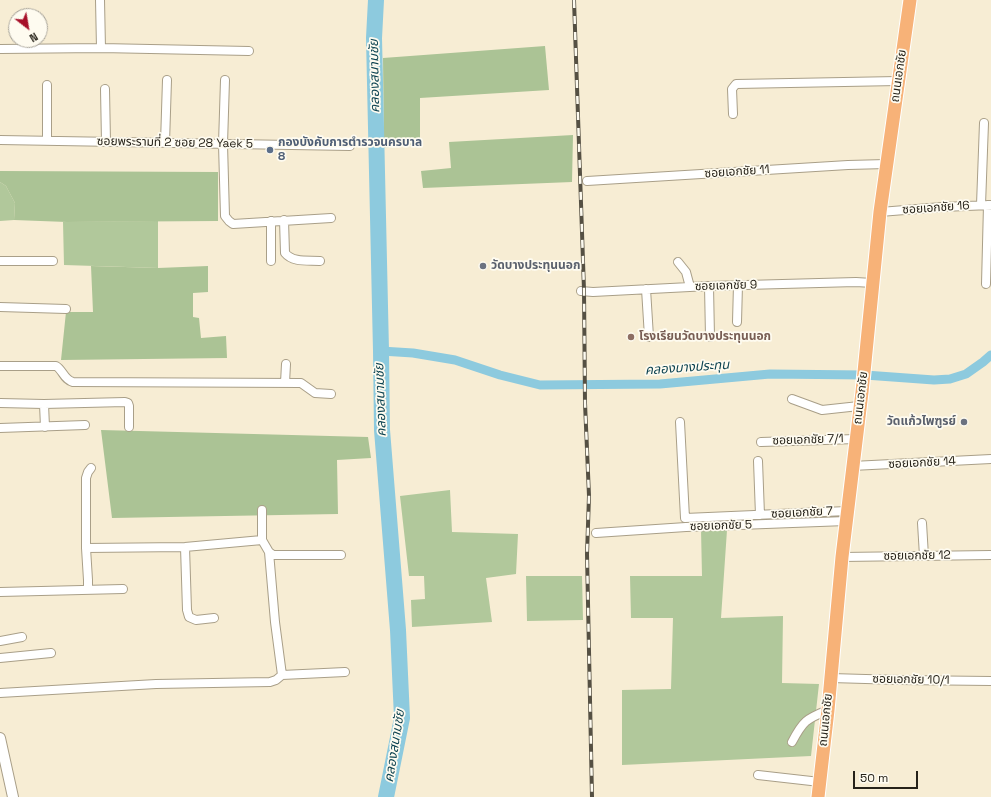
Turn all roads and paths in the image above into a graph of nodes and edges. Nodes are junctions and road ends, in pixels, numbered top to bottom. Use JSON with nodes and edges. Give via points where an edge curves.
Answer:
{"nodes":[{"id":1,"x":100,"y":0,"type":"edge"},
{"id":2,"x":910,"y":0,"type":"edge"},
{"id":3,"x":101,"y":48,"type":"junction"},
{"id":4,"x":0,"y":49,"type":"edge"},
{"id":5,"x":249,"y":51,"type":"dead end"},
{"id":6,"x":167,"y":80,"type":"dead end"},
{"id":7,"x":226,"y":80,"type":"dead end"},
{"id":8,"x":898,"y":81,"type":"junction"},
{"id":9,"x":47,"y":85,"type":"dead end"},
{"id":10,"x":106,"y":89,"type":"dead end"},
{"id":11,"x":734,"y":114,"type":"dead end"},
{"id":12,"x":984,"y":123,"type":"dead end"},
{"id":13,"x":0,"y":140,"type":"edge"},
{"id":14,"x":47,"y":141,"type":"junction"},
{"id":15,"x":106,"y":142,"type":"junction"},
{"id":16,"x":165,"y":143,"type":"junction"},
{"id":17,"x":223,"y":144,"type":"junction"},
{"id":18,"x":350,"y":146,"type":"dead end"},
{"id":19,"x":886,"y":164,"type":"junction"},
{"id":20,"x":587,"y":181,"type":"dead end"},
{"id":21,"x":987,"y":205,"type":"edge"},
{"id":22,"x":880,"y":212,"type":"junction"},
{"id":23,"x":331,"y":218,"type":"dead end"},
{"id":24,"x":284,"y":220,"type":"junction"},
{"id":25,"x":271,"y":221,"type":"junction"},
{"id":26,"x":0,"y":261,"type":"edge"},
{"id":27,"x":52,"y":261,"type":"dead end"},
{"id":28,"x":271,"y":261,"type":"dead end"},
{"id":29,"x":320,"y":261,"type":"dead end"},
{"id":30,"x":678,"y":262,"type":"dead end"},
{"id":31,"x":872,"y":283,"type":"junction"},
{"id":32,"x":986,"y":284,"type":"dead end"},
{"id":33,"x":738,"y":285,"type":"junction"},
{"id":34,"x":709,"y":286,"type":"junction"},
{"id":35,"x":690,"y":287,"type":"junction"},
{"id":36,"x":646,"y":289,"type":"junction"},
{"id":37,"x":581,"y":291,"type":"dead end"},
{"id":38,"x":0,"y":307,"type":"edge"},
{"id":39,"x":66,"y":309,"type":"dead end"},
{"id":40,"x":737,"y":322,"type":"dead end"},
{"id":41,"x":649,"y":337,"type":"dead end"},
{"id":42,"x":710,"y":337,"type":"dead end"},
{"id":43,"x":286,"y":364,"type":"dead end"},
{"id":44,"x":0,"y":366,"type":"edge"},
{"id":45,"x":285,"y":383,"type":"junction"},
{"id":46,"x":331,"y":394,"type":"dead end"},
{"id":47,"x":792,"y":399,"type":"dead end"},
{"id":48,"x":0,"y":403,"type":"edge"},
{"id":49,"x":44,"y":404,"type":"junction"},
{"id":50,"x":859,"y":406,"type":"junction"},
{"id":51,"x":680,"y":422,"type":"dead end"},
{"id":52,"x":85,"y":426,"type":"dead end"},
{"id":53,"x":45,"y":427,"type":"junction"},
{"id":54,"x":129,"y":427,"type":"dead end"},
{"id":55,"x":0,"y":428,"type":"edge"},
{"id":56,"x":856,"y":439,"type":"junction"},
{"id":57,"x":761,"y":442,"type":"dead end"},
{"id":58,"x":991,"y":459,"type":"edge"},
{"id":59,"x":758,"y":461,"type":"dead end"},
{"id":60,"x":852,"y":466,"type":"junction"},
{"id":61,"x":91,"y":468,"type":"dead end"},
{"id":62,"x":262,"y":510,"type":"dead end"},
{"id":63,"x":760,"y":515,"type":"junction"},
{"id":64,"x":847,"y":516,"type":"junction"},
{"id":65,"x":922,"y":523,"type":"dead end"},
{"id":66,"x":596,"y":533,"type":"dead end"},
{"id":67,"x":262,"y":540,"type":"junction"},
{"id":68,"x":185,"y":547,"type":"junction"},
{"id":69,"x":86,"y":548,"type":"junction"},
{"id":70,"x":269,"y":552,"type":"junction"},
{"id":71,"x":341,"y":555,"type":"dead end"},
{"id":72,"x":991,"y":555,"type":"edge"},
{"id":73,"x":924,"y":556,"type":"junction"},
{"id":74,"x":842,"y":557,"type":"junction"},
{"id":75,"x":88,"y":589,"type":"junction"},
{"id":76,"x":123,"y":589,"type":"dead end"},
{"id":77,"x":0,"y":592,"type":"edge"},
{"id":78,"x":214,"y":618,"type":"dead end"},
{"id":79,"x":22,"y":637,"type":"dead end"},
{"id":80,"x":0,"y":641,"type":"edge"},
{"id":81,"x":51,"y":653,"type":"dead end"},
{"id":82,"x":0,"y":658,"type":"edge"},
{"id":83,"x":345,"y":672,"type":"dead end"},
{"id":84,"x":282,"y":675,"type":"junction"},
{"id":85,"x":831,"y":678,"type":"junction"},
{"id":86,"x":991,"y":681,"type":"edge"},
{"id":87,"x":0,"y":693,"type":"edge"},
{"id":88,"x":828,"y":710,"type":"junction"},
{"id":89,"x":0,"y":740,"type":"edge"},
{"id":90,"x":792,"y":742,"type":"dead end"},
{"id":91,"x":758,"y":775,"type":"dead end"},
{"id":92,"x":820,"y":782,"type":"junction"},
{"id":93,"x":13,"y":797,"type":"edge"},
{"id":94,"x":818,"y":797,"type":"edge"}],
"edges":[{"from":1,"to":3,"type":"street"},
{"from":2,"to":8,"type":"main road","name":"ถนนเอกชัย"},
{"from":3,"to":4,"type":"street"},
{"from":3,"to":5,"type":"street"},
{"from":6,"to":16,"type":"street"},
{"from":7,"to":17,"type":"street"},
{"from":8,"to":11,"type":"street","via":[[736,84],[732,89]]},
{"from":8,"to":19,"type":"main road","name":"ถนนเอกชัย"},
{"from":9,"to":14,"type":"street"},
{"from":10,"to":15,"type":"street"},
{"from":12,"to":21,"type":"street"},
{"from":13,"to":14,"type":"street","name":"ซอยพระรามที่ 2 ซอย 28 Yaek 5"},
{"from":14,"to":15,"type":"street","name":"ซอยพระรามที่ 2 ซอย 28 Yaek 5"},
{"from":15,"to":16,"type":"street","name":"ซอยพระรามที่ 2 ซอย 28 Yaek 5"},
{"from":16,"to":17,"type":"street","name":"ซอยพระรามที่ 2 ซอย 28 Yaek 5"},
{"from":17,"to":18,"type":"street","name":"ซอยพระรามที่ 2 ซอย 28 Yaek 5"},
{"from":17,"to":25,"type":"street","via":[[225,216],[233,224]]},
{"from":19,"to":20,"type":"street","name":"ซอยเอกชัย 11"},
{"from":19,"to":22,"type":"main road","name":"ถนนเอกชัย"},
{"from":21,"to":22,"type":"street","name":"ซอยเอกชัย 16"},
{"from":21,"to":32,"type":"street"},
{"from":22,"to":31,"type":"main road","name":"ถนนเอกชัย"},
{"from":23,"to":24,"type":"street"},
{"from":24,"to":25,"type":"street"},
{"from":24,"to":29,"type":"street","via":[[285,253],[289,258]]},
{"from":25,"to":28,"type":"street"},
{"from":26,"to":27,"type":"street"},
{"from":30,"to":35,"type":"street","via":[[686,272]]},
{"from":31,"to":33,"type":"street","name":"ซอยเอกชัย 9"},
{"from":31,"to":50,"type":"main road","name":"ถนนเอกชัย"},
{"from":33,"to":34,"type":"street","name":"ซอยเอกชัย 9"},
{"from":33,"to":40,"type":"street"},
{"from":34,"to":35,"type":"street","name":"ซอยเอกชัย 9"},
{"from":34,"to":42,"type":"street"},
{"from":35,"to":36,"type":"street","name":"ซอยเอกชัย 9"},
{"from":36,"to":37,"type":"street","name":"ซอยเอกชัย 9"},
{"from":36,"to":41,"type":"street"},
{"from":38,"to":39,"type":"street"},
{"from":43,"to":45,"type":"street"},
{"from":44,"to":45,"type":"street","via":[[56,366],[72,382]]},
{"from":45,"to":46,"type":"street","via":[[301,383],[309,390]]},
{"from":47,"to":50,"type":"street","via":[[822,410]]},
{"from":48,"to":49,"type":"street"},
{"from":49,"to":53,"type":"street"},
{"from":49,"to":54,"type":"street","via":[[125,402],[129,406]]},
{"from":50,"to":56,"type":"main road","name":"ถนนเอกชัย"},
{"from":51,"to":63,"type":"street","name":"ซอยเอกชัย 7","via":[[685,518]]},
{"from":52,"to":53,"type":"street"},
{"from":53,"to":55,"type":"street"},
{"from":56,"to":57,"type":"street","name":"ซอยเอกชัย 7/1"},
{"from":56,"to":60,"type":"main road","name":"ถนนเอกชัย"},
{"from":58,"to":60,"type":"street","name":"ซอยเอกชัย 14"},
{"from":59,"to":63,"type":"street"},
{"from":60,"to":64,"type":"main road","name":"ถนนเอกชัย"},
{"from":61,"to":69,"type":"street","via":[[86,478]]},
{"from":62,"to":67,"type":"street"},
{"from":63,"to":64,"type":"street","name":"ซอยเอกชัย 7"},
{"from":64,"to":66,"type":"street","name":"ซอยเอกชัย 5"},
{"from":64,"to":74,"type":"main road","name":"ถนนเอกชัย"},
{"from":65,"to":73,"type":"street"},
{"from":67,"to":68,"type":"street"},
{"from":67,"to":70,"type":"street"},
{"from":68,"to":69,"type":"street"},
{"from":68,"to":78,"type":"street","via":[[189,617],[196,620]]},
{"from":69,"to":75,"type":"street"},
{"from":70,"to":71,"type":"street","via":[[273,555]]},
{"from":70,"to":84,"type":"street"},
{"from":72,"to":73,"type":"street","name":"ซอยเอกชัย 12"},
{"from":73,"to":74,"type":"street","name":"ซอยเอกชัย 12"},
{"from":74,"to":85,"type":"main road","name":"ถนนเอกชัย"},
{"from":75,"to":76,"type":"street"},
{"from":75,"to":77,"type":"street"},
{"from":79,"to":80,"type":"street"},
{"from":81,"to":82,"type":"street"},
{"from":83,"to":84,"type":"street"},
{"from":84,"to":87,"type":"street","via":[[270,682],[156,684]]},
{"from":85,"to":86,"type":"street","name":"ซอยเอกชัย 10/1"},
{"from":85,"to":88,"type":"main road","name":"ถนนเอกชัย"},
{"from":88,"to":90,"type":"street","via":[[810,717],[801,726]]},
{"from":88,"to":92,"type":"main road","name":"ถนนเอกชัย"},
{"from":89,"to":93,"type":"street"},
{"from":91,"to":92,"type":"street"},
{"from":92,"to":94,"type":"main road","name":"ถนนเอกชัย"}]}
